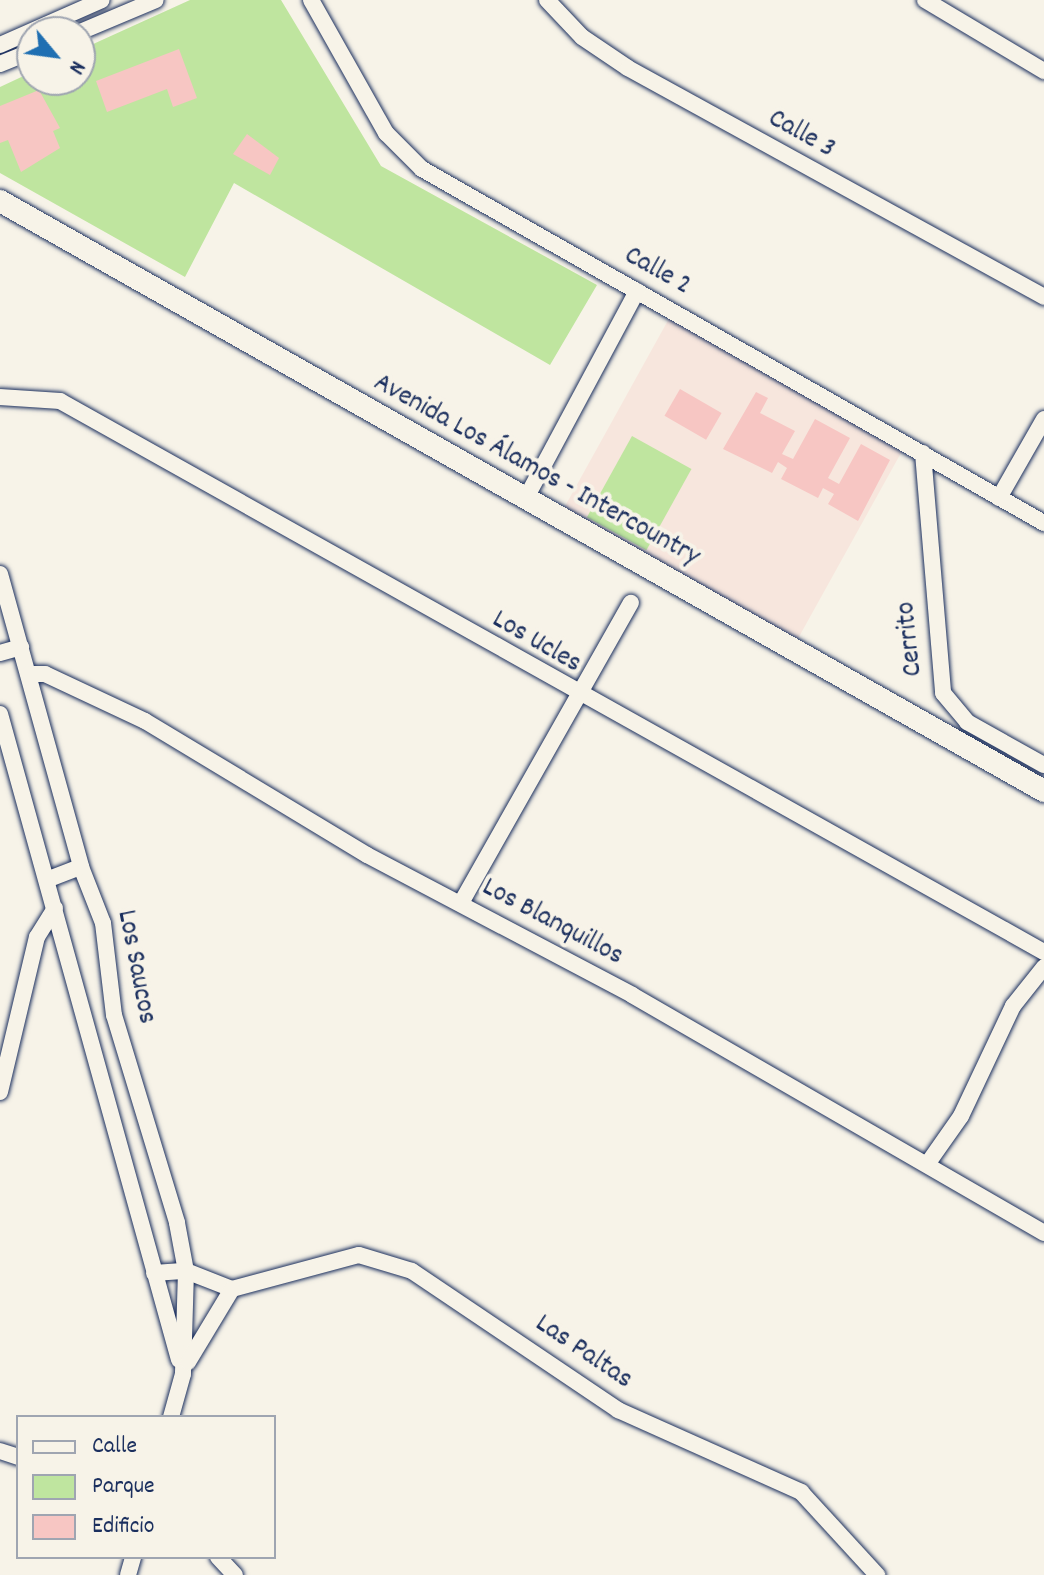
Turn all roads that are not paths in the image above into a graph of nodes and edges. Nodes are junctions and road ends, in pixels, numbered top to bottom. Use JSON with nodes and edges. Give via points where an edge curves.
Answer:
{"nodes":[{"id":1,"x":102,"y":0,"type":"edge"},
{"id":2,"x":156,"y":0,"type":"edge"},
{"id":3,"x":311,"y":0,"type":"edge"},
{"id":4,"x":547,"y":0,"type":"edge"},
{"id":5,"x":925,"y":0,"type":"edge"},
{"id":6,"x":132,"y":4,"type":"edge"},
{"id":7,"x":69,"y":16,"type":"edge"},
{"id":8,"x":96,"y":23,"type":"edge"},
{"id":9,"x":1044,"y":71,"type":"edge"},
{"id":10,"x":0,"y":201,"type":"edge"},
{"id":11,"x":637,"y":291,"type":"junction"},
{"id":12,"x":1044,"y":297,"type":"edge"},
{"id":13,"x":0,"y":397,"type":"edge"},
{"id":14,"x":1044,"y":419,"type":"edge"},
{"id":15,"x":923,"y":453,"type":"junction"},
{"id":16,"x":999,"y":498,"type":"junction"},
{"id":17,"x":525,"y":500,"type":"junction"},
{"id":18,"x":1044,"y":523,"type":"edge"},
{"id":19,"x":0,"y":574,"type":"edge"},
{"id":20,"x":631,"y":603,"type":"dead end"},
{"id":21,"x":21,"y":647,"type":"junction"},
{"id":22,"x":0,"y":653,"type":"edge"},
{"id":23,"x":29,"y":674,"type":"junction"},
{"id":24,"x":577,"y":696,"type":"junction"},
{"id":25,"x":0,"y":714,"type":"edge"},
{"id":26,"x":1044,"y":765,"type":"edge"},
{"id":27,"x":1044,"y":791,"type":"edge"},
{"id":28,"x":81,"y":867,"type":"junction"},
{"id":29,"x":49,"y":879,"type":"junction"},
{"id":30,"x":461,"y":903,"type":"junction"},
{"id":31,"x":55,"y":908,"type":"junction"},
{"id":32,"x":1044,"y":952,"type":"edge"},
{"id":33,"x":1044,"y":967,"type":"edge"},
{"id":34,"x":0,"y":1092,"type":"edge"},
{"id":35,"x":928,"y":1163,"type":"junction"},
{"id":36,"x":1044,"y":1233,"type":"edge"},
{"id":37,"x":186,"y":1271,"type":"junction"},
{"id":38,"x":154,"y":1273,"type":"junction"},
{"id":39,"x":232,"y":1289,"type":"junction"},
{"id":40,"x":183,"y":1374,"type":"junction"},
{"id":41,"x":172,"y":1415,"type":"edge"},
{"id":42,"x":220,"y":1559,"type":"edge"},
{"id":43,"x":235,"y":1575,"type":"edge"},
{"id":44,"x":877,"y":1575,"type":"edge"}],
"edges":[{"from":1,"to":7,"type":"street"},
{"from":2,"to":6,"type":"street"},
{"from":3,"to":11,"type":"street","name":"Calle 2","via":[[386,133],[409,160]]},
{"from":4,"to":12,"type":"street","name":"Calle 3","via":[[618,62]]},
{"from":5,"to":9,"type":"street"},
{"from":6,"to":8,"type":"street"},
{"from":10,"to":17,"type":"main road","name":"Avenida Los Álamos - Intercountry"},
{"from":11,"to":15,"type":"street","name":"Calle 2"},
{"from":11,"to":17,"type":"street"},
{"from":13,"to":24,"type":"street","name":"Los Ucles","via":[[60,401]]},
{"from":14,"to":16,"type":"street"},
{"from":15,"to":16,"type":"street","name":"Calle 2"},
{"from":15,"to":26,"type":"street","name":"Cerrito","via":[[943,693],[967,722]]},
{"from":16,"to":18,"type":"street","name":"Calle 2"},
{"from":17,"to":27,"type":"main road","name":"Avenida Los Álamos - Intercountry"},
{"from":19,"to":21,"type":"street","name":"Los Saucos"},
{"from":20,"to":24,"type":"street"},
{"from":21,"to":22,"type":"street"},
{"from":21,"to":23,"type":"street","name":"Los Saucos"},
{"from":23,"to":28,"type":"street","name":"Los Saucos"},
{"from":23,"to":30,"type":"street","name":"Los Blanquillos","via":[[45,674],[145,721]]},
{"from":24,"to":30,"type":"street"},
{"from":24,"to":32,"type":"street","name":"Los Ucles"},
{"from":25,"to":29,"type":"street","name":"Los Saucos"},
{"from":28,"to":29,"type":"street"},
{"from":28,"to":37,"type":"street","name":"Los Saucos","via":[[103,923],[114,1015]]},
{"from":29,"to":31,"type":"street","name":"Los Saucos"},
{"from":30,"to":35,"type":"street","name":"Los Blanquillos"},
{"from":31,"to":34,"type":"street","via":[[37,937]]},
{"from":31,"to":38,"type":"street","name":"Los Saucos"},
{"from":33,"to":35,"type":"street","via":[[1013,1006],[968,1104]]},
{"from":35,"to":36,"type":"street","name":"Los Blanquillos"},
{"from":37,"to":38,"type":"street"},
{"from":37,"to":39,"type":"street"},
{"from":37,"to":40,"type":"street","name":"Los Saucos"},
{"from":38,"to":40,"type":"street","name":"Los Saucos"},
{"from":39,"to":40,"type":"street"},
{"from":39,"to":44,"type":"street","name":"Las Paltas","via":[[359,1255],[412,1271],[618,1410],[801,1492]]},
{"from":40,"to":41,"type":"street","name":"Los Saucos"},
{"from":42,"to":43,"type":"street"}]}
